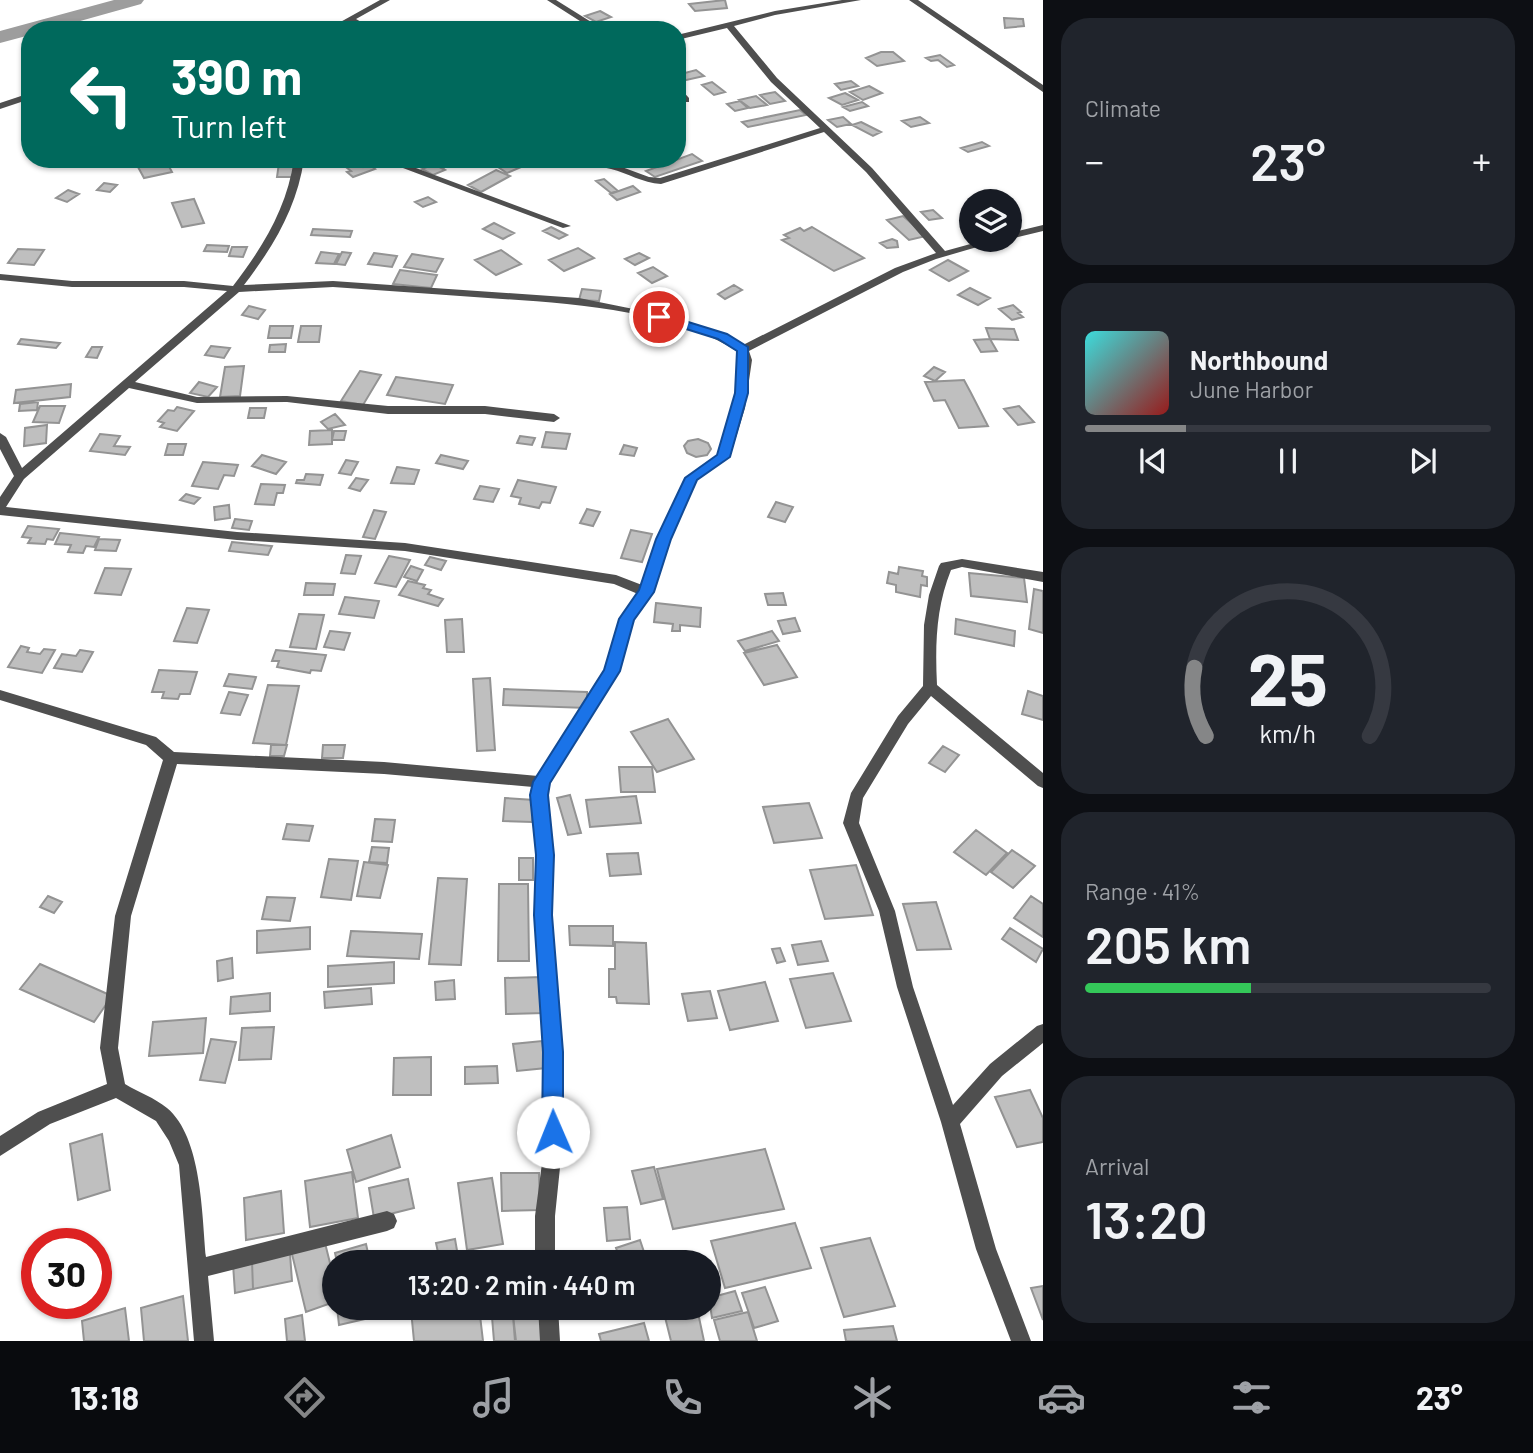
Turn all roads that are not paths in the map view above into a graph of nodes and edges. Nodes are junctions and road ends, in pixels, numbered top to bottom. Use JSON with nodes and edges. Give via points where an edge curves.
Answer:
{"nodes":[{"id":1,"x":386,"y":0,"type":"edge"},
{"id":2,"x":551,"y":0,"type":"edge"},
{"id":3,"x":857,"y":0,"type":"edge"},
{"id":4,"x":913,"y":0,"type":"edge"},
{"id":5,"x":349,"y":19,"type":"junction"},
{"id":6,"x":346,"y":21,"type":"edge"},
{"id":7,"x":353,"y":21,"type":"edge"},
{"id":8,"x":585,"y":21,"type":"edge"},
{"id":9,"x":728,"y":24,"type":"junction"},
{"id":10,"x":686,"y":36,"type":"edge"},
{"id":11,"x":1043,"y":89,"type":"edge"},
{"id":12,"x":21,"y":99,"type":"edge"},
{"id":13,"x":0,"y":106,"type":"edge"},
{"id":14,"x":826,"y":129,"type":"junction"},
{"id":15,"x":299,"y":168,"type":"edge"},
{"id":16,"x":408,"y":168,"type":"edge"},
{"id":17,"x":616,"y":168,"type":"edge"},
{"id":18,"x":566,"y":226,"type":"dead end"},
{"id":19,"x":1042,"y":229,"type":"edge"},
{"id":20,"x":1022,"y":233,"type":"edge"},
{"id":21,"x":959,"y":250,"type":"edge"},
{"id":22,"x":943,"y":254,"type":"junction"},
{"id":23,"x":0,"y":276,"type":"edge"},
{"id":24,"x":236,"y":289,"type":"junction"},
{"id":25,"x":744,"y":350,"type":"junction"},
{"id":26,"x":127,"y":384,"type":"junction"},
{"id":27,"x":554,"y":418,"type":"dead end"},
{"id":28,"x":0,"y":438,"type":"edge"},
{"id":29,"x":20,"y":476,"type":"junction"},
{"id":30,"x":0,"y":509,"type":"edge"},
{"id":31,"x":1043,"y":577,"type":"edge"},
{"id":32,"x":646,"y":592,"type":"junction"},
{"id":33,"x":930,"y":687,"type":"junction"},
{"id":34,"x":0,"y":695,"type":"edge"},
{"id":35,"x":171,"y":758,"type":"junction"},
{"id":36,"x":542,"y":782,"type":"junction"},
{"id":37,"x":1043,"y":782,"type":"edge"},
{"id":38,"x":1043,"y":1032,"type":"edge"},
{"id":39,"x":117,"y":1089,"type":"junction"},
{"id":40,"x":950,"y":1122,"type":"junction"},
{"id":41,"x":0,"y":1147,"type":"edge"},
{"id":42,"x":387,"y":1221,"type":"dead end"},
{"id":43,"x":545,"y":1250,"type":"edge"},
{"id":44,"x":196,"y":1269,"type":"junction"},
{"id":45,"x":549,"y":1320,"type":"edge"},
{"id":46,"x":204,"y":1341,"type":"edge"},
{"id":47,"x":550,"y":1341,"type":"edge"},
{"id":48,"x":1021,"y":1341,"type":"edge"}],
"edges":[{"from":1,"to":5,"type":"street"},
{"from":2,"to":8,"type":"street"},
{"from":3,"to":9,"type":"street"},
{"from":4,"to":11,"type":"street"},
{"from":5,"to":6,"type":"street"},
{"from":5,"to":7,"type":"street"},
{"from":9,"to":10,"type":"street"},
{"from":9,"to":14,"type":"street","via":[[774,80]]},
{"from":12,"to":13,"type":"street"},
{"from":14,"to":17,"type":"street","via":[[661,181],[644,180]]},
{"from":14,"to":22,"type":"street"},
{"from":15,"to":24,"type":"street","via":[[288,205]]},
{"from":16,"to":18,"type":"street"},
{"from":19,"to":20,"type":"street"},
{"from":21,"to":22,"type":"street"},
{"from":22,"to":25,"type":"street","via":[[899,270]]},
{"from":23,"to":24,"type":"street","via":[[72,284]]},
{"from":24,"to":25,"type":"street","via":[[333,284],[600,303],[723,337]]},
{"from":24,"to":26,"type":"street"},
{"from":25,"to":32,"type":"street","via":[[742,393],[729,445],[724,457],[692,478],[663,539]]},
{"from":26,"to":27,"type":"street","via":[[197,400],[287,400]]},
{"from":26,"to":29,"type":"street"},
{"from":28,"to":29,"type":"street"},
{"from":29,"to":30,"type":"street"},
{"from":30,"to":32,"type":"street","via":[[237,536],[405,547],[616,580]]},
{"from":31,"to":33,"type":"street","via":[[962,563],[946,566],[930,613]]},
{"from":32,"to":36,"type":"street","via":[[627,619],[604,685]]},
{"from":33,"to":37,"type":"street"},
{"from":33,"to":40,"type":"street","via":[[903,720],[856,797],[851,823],[887,911],[905,987]]},
{"from":34,"to":35,"type":"street","via":[[151,741]]},
{"from":35,"to":36,"type":"street","via":[[397,769]]},
{"from":35,"to":39,"type":"street","via":[[123,916],[109,1048]]},
{"from":36,"to":43,"type":"street","via":[[543,915],[553,1052],[553,1148]]},
{"from":38,"to":40,"type":"street","via":[[996,1070]]},
{"from":39,"to":41,"type":"street","via":[[44,1118]]},
{"from":39,"to":44,"type":"street","via":[[162,1115],[176,1135],[188,1165]]},
{"from":40,"to":48,"type":"street","via":[[986,1249]]},
{"from":42,"to":44,"type":"street"},
{"from":44,"to":46,"type":"street"},
{"from":45,"to":47,"type":"street"}]}
